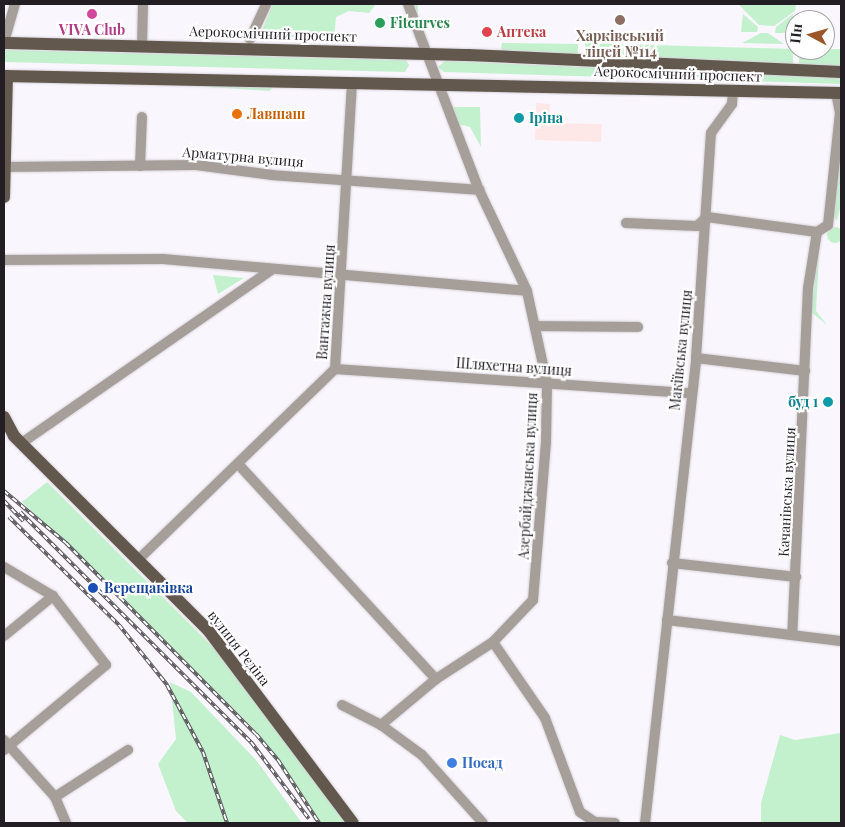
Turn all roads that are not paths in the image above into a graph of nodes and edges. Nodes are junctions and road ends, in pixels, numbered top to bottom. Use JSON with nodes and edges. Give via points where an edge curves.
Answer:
{"nodes":[{"id":1,"x":14,"y":4,"type":"edge"},
{"id":2,"x":143,"y":4,"type":"edge"},
{"id":3,"x":266,"y":4,"type":"edge"},
{"id":4,"x":408,"y":4,"type":"edge"},
{"id":5,"x":250,"y":39,"type":"dead end"},
{"id":6,"x":4,"y":42,"type":"edge"},
{"id":7,"x":142,"y":45,"type":"junction"},
{"id":8,"x":427,"y":55,"type":"junction"},
{"id":9,"x":841,"y":72,"type":"edge"},
{"id":10,"x":5,"y":76,"type":"edge"},
{"id":11,"x":352,"y":86,"type":"junction"},
{"id":12,"x":438,"y":87,"type":"junction"},
{"id":13,"x":733,"y":91,"type":"junction"},
{"id":14,"x":839,"y":93,"type":"edge"},
{"id":15,"x":142,"y":117,"type":"dead end"},
{"id":16,"x":140,"y":166,"type":"junction"},
{"id":17,"x":4,"y":167,"type":"edge"},
{"id":18,"x":349,"y":178,"type":"junction"},
{"id":19,"x":479,"y":190,"type":"junction"},
{"id":20,"x":4,"y":197,"type":"edge"},
{"id":21,"x":707,"y":216,"type":"junction"},
{"id":22,"x":626,"y":223,"type":"dead end"},
{"id":23,"x":818,"y":232,"type":"junction"},
{"id":24,"x":4,"y":260,"type":"edge"},
{"id":25,"x":271,"y":270,"type":"junction"},
{"id":26,"x":343,"y":277,"type":"junction"},
{"id":27,"x":527,"y":291,"type":"junction"},
{"id":28,"x":536,"y":326,"type":"junction"},
{"id":29,"x":638,"y":327,"type":"dead end"},
{"id":30,"x":696,"y":358,"type":"junction"},
{"id":31,"x":335,"y":369,"type":"junction"},
{"id":32,"x":805,"y":372,"type":"junction"},
{"id":33,"x":547,"y":383,"type":"junction"},
{"id":34,"x":690,"y":393,"type":"junction"},
{"id":35,"x":4,"y":417,"type":"edge"},
{"id":36,"x":14,"y":437,"type":"edge"},
{"id":37,"x":239,"y":465,"type":"junction"},
{"id":38,"x":140,"y":558,"type":"junction"},
{"id":39,"x":672,"y":563,"type":"junction"},
{"id":40,"x":4,"y":567,"type":"edge"},
{"id":41,"x":796,"y":577,"type":"junction"},
{"id":42,"x":53,"y":596,"type":"junction"},
{"id":43,"x":668,"y":620,"type":"junction"},
{"id":44,"x":792,"y":635,"type":"junction"},
{"id":45,"x":4,"y":636,"type":"edge"},
{"id":46,"x":841,"y":641,"type":"edge"},
{"id":47,"x":492,"y":642,"type":"junction"},
{"id":48,"x":436,"y":679,"type":"junction"},
{"id":49,"x":342,"y":705,"type":"dead end"},
{"id":50,"x":381,"y":725,"type":"junction"},
{"id":51,"x":5,"y":745,"type":"edge"},
{"id":52,"x":128,"y":750,"type":"dead end"},
{"id":53,"x":55,"y":797,"type":"junction"},
{"id":54,"x":66,"y":823,"type":"edge"},
{"id":55,"x":353,"y":823,"type":"edge"},
{"id":56,"x":483,"y":823,"type":"edge"},
{"id":57,"x":615,"y":823,"type":"edge"},
{"id":58,"x":645,"y":823,"type":"edge"}],
"edges":[{"from":1,"to":6,"type":"street"},
{"from":2,"to":7,"type":"street"},
{"from":3,"to":5,"type":"street"},
{"from":4,"to":8,"type":"street","name":"Азербайджанська вулиця"},
{"from":6,"to":7,"type":"main road","name":"Аерокосмічний проспект"},
{"from":7,"to":8,"type":"main road","name":"Аерокосмічний проспект"},
{"from":8,"to":9,"type":"main road","name":"Аерокосмічний проспект"},
{"from":8,"to":12,"type":"street","name":"Азербайджанська вулиця"},
{"from":10,"to":11,"type":"main road","name":"Аерокосмічний проспект"},
{"from":10,"to":17,"type":"main road"},
{"from":11,"to":12,"type":"main road","name":"Аерокосмічний проспект"},
{"from":11,"to":18,"type":"street","name":"Вантажна вулиця"},
{"from":12,"to":13,"type":"main road","name":"Аерокосмічний проспект"},
{"from":12,"to":19,"type":"street","name":"Азербайджанська вулиця"},
{"from":13,"to":14,"type":"main road","name":"Аерокосмічний проспект"},
{"from":13,"to":21,"type":"street","name":"Макіївська вулиця","via":[[732,104],[711,133]]},
{"from":14,"to":23,"type":"street","name":"Качанівська вулиця","via":[[840,113],[828,224]]},
{"from":15,"to":16,"type":"street"},
{"from":16,"to":17,"type":"street","name":"Арматурна вулиця"},
{"from":16,"to":18,"type":"street","name":"Арматурна вулиця","via":[[196,165],[272,175]]},
{"from":17,"to":20,"type":"main road"},
{"from":18,"to":19,"type":"street","name":"Арматурна вулиця"},
{"from":18,"to":26,"type":"street","name":"Вантажна вулиця"},
{"from":19,"to":27,"type":"street","name":"Азербайджанська вулиця"},
{"from":21,"to":22,"type":"street","via":[[697,226]]},
{"from":21,"to":23,"type":"street"},
{"from":21,"to":30,"type":"street","name":"Макіївська вулиця"},
{"from":23,"to":32,"type":"street","name":"Качанівська вулиця","via":[[808,288]]},
{"from":24,"to":25,"type":"street","via":[[163,259]]},
{"from":25,"to":26,"type":"street"},
{"from":25,"to":36,"type":"street"},
{"from":26,"to":27,"type":"street"},
{"from":26,"to":31,"type":"street","name":"Вантажна вулиця"},
{"from":27,"to":28,"type":"street","name":"Азербайджанська вулиця"},
{"from":28,"to":29,"type":"street"},
{"from":28,"to":33,"type":"street","name":"Азербайджанська вулиця"},
{"from":30,"to":32,"type":"street"},
{"from":30,"to":34,"type":"street","name":"Макіївська вулиця"},
{"from":31,"to":33,"type":"street","name":"Шляхетна вулиця"},
{"from":31,"to":37,"type":"street","name":"Вантажна вулиця"},
{"from":32,"to":41,"type":"street","name":"Качанівська вулиця"},
{"from":33,"to":34,"type":"street","name":"Шляхетна вулиця"},
{"from":33,"to":47,"type":"street","name":"Азербайджанська вулиця","via":[[533,600]]},
{"from":34,"to":39,"type":"street","name":"Макіївська вулиця"},
{"from":35,"to":36,"type":"main road","name":"вулиця Рєдіна"},
{"from":36,"to":38,"type":"main road","name":"вулиця Рєдіна"},
{"from":37,"to":38,"type":"street","name":"Вантажна вулиця"},
{"from":37,"to":48,"type":"street"},
{"from":38,"to":55,"type":"main road","name":"вулиця Рєдіна","via":[[208,630]]},
{"from":39,"to":41,"type":"street"},
{"from":39,"to":43,"type":"street","name":"Макіївська вулиця"},
{"from":40,"to":42,"type":"street"},
{"from":41,"to":44,"type":"street","name":"Качанівська вулиця"},
{"from":42,"to":45,"type":"street"},
{"from":42,"to":51,"type":"street","via":[[106,665]]},
{"from":43,"to":44,"type":"street"},
{"from":43,"to":58,"type":"street","name":"Макіївська вулиця"},
{"from":44,"to":46,"type":"street"},
{"from":47,"to":48,"type":"street","name":"Азербайджанська вулиця"},
{"from":47,"to":57,"type":"street","via":[[545,718],[580,812],[595,822]]},
{"from":48,"to":50,"type":"street","name":"Азербайджанська вулиця"},
{"from":49,"to":50,"type":"street"},
{"from":50,"to":56,"type":"street","via":[[422,754]]},
{"from":51,"to":53,"type":"street"},
{"from":52,"to":53,"type":"street"},
{"from":53,"to":54,"type":"street"}]}
